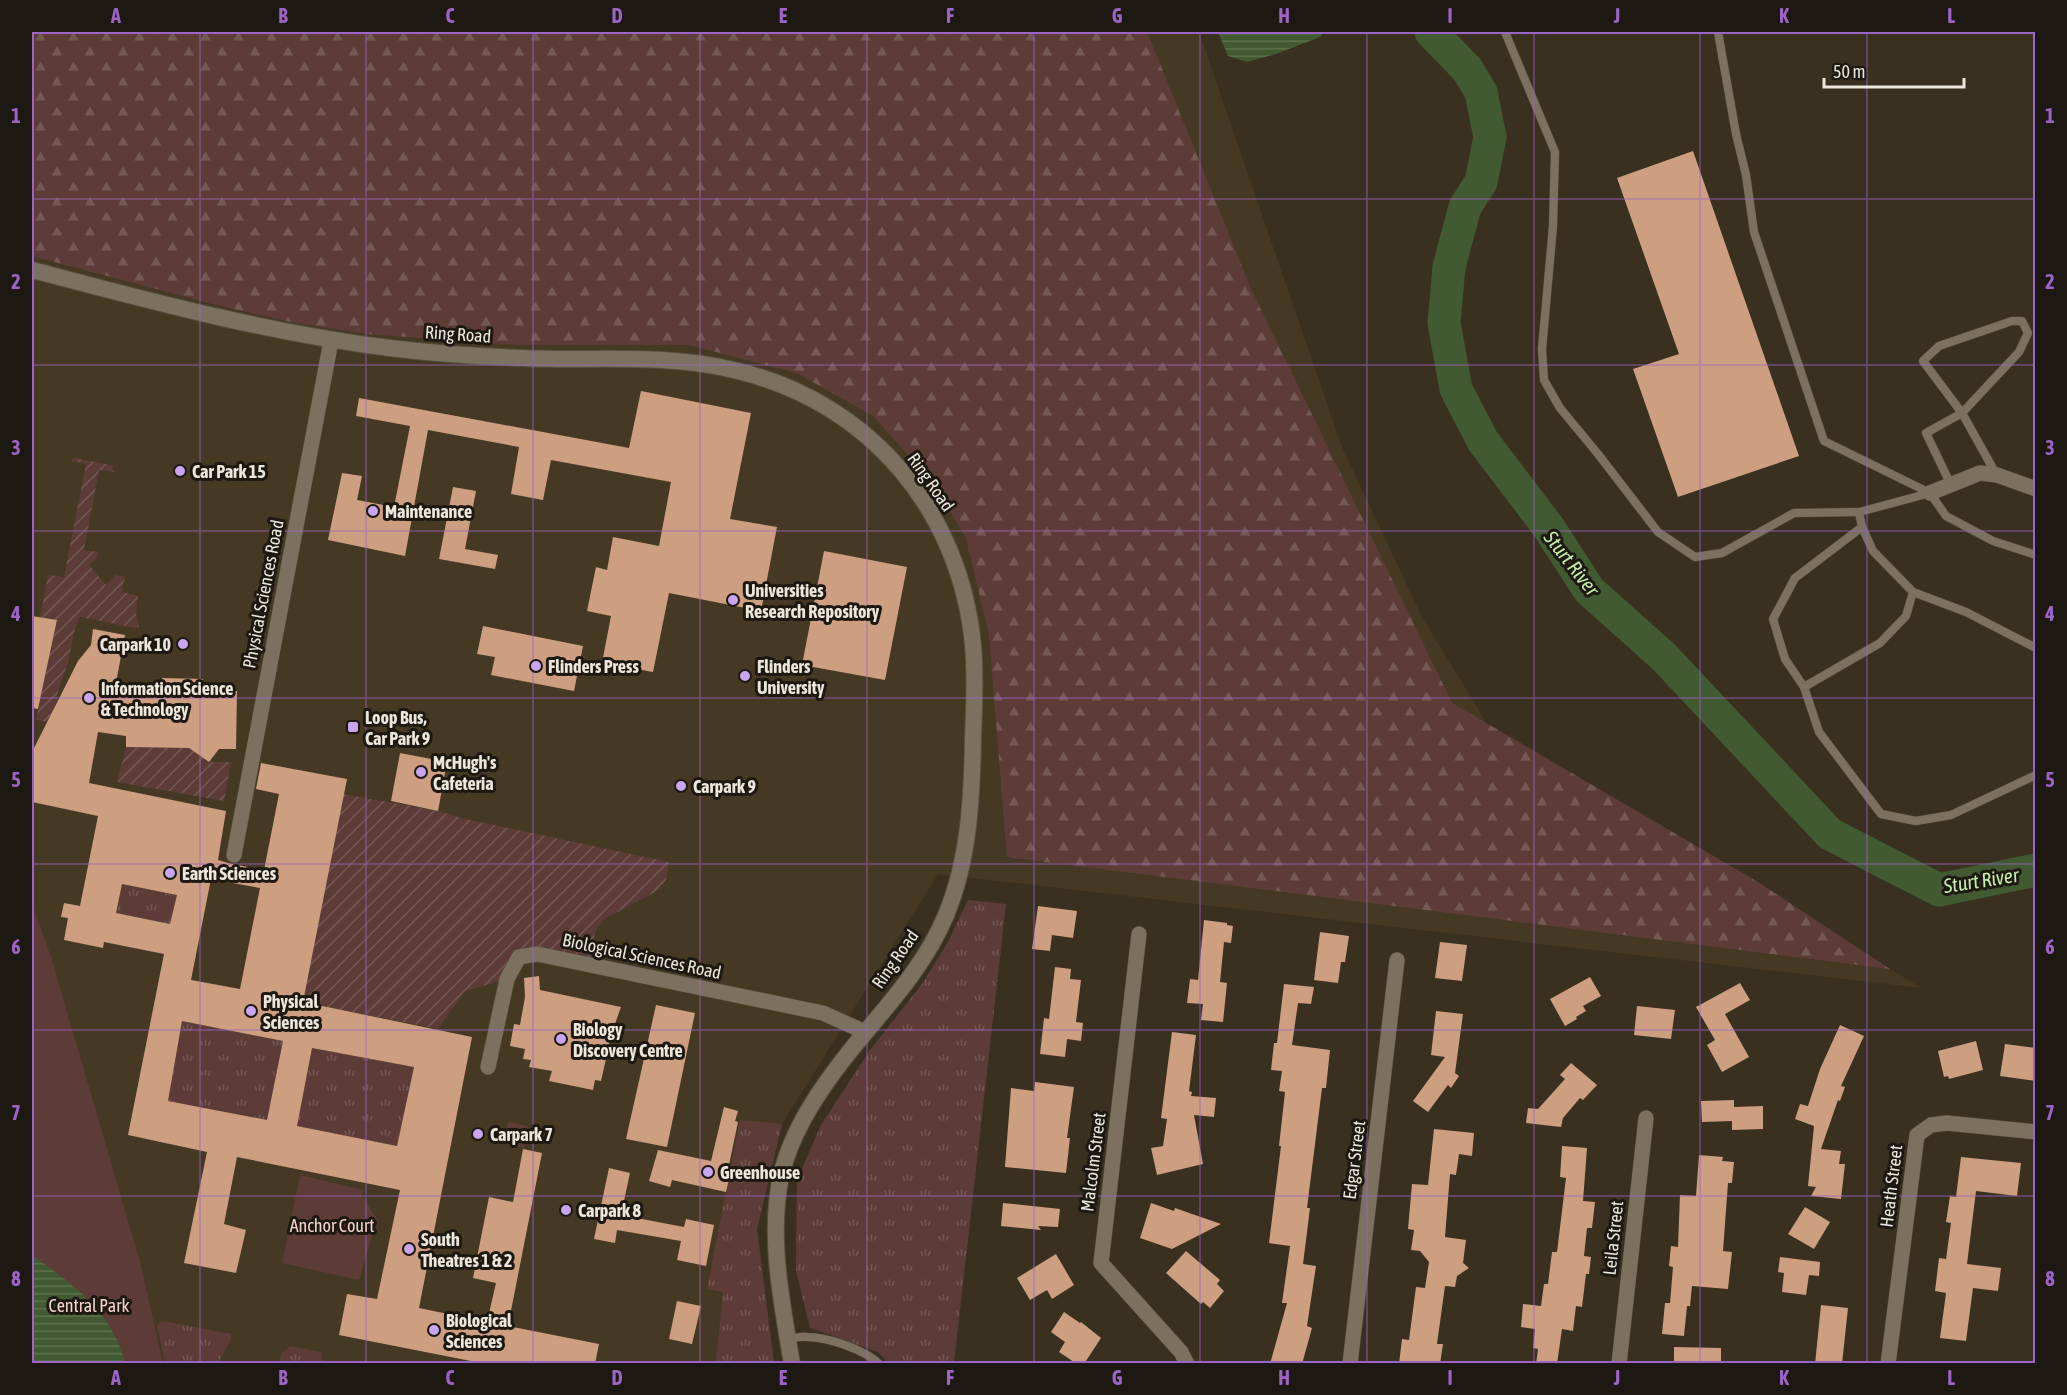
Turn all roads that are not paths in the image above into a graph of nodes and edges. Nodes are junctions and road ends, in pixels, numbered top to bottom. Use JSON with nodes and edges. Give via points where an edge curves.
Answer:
{"nodes":[{"id":1,"x":1506,"y":32,"type":"edge"},
{"id":2,"x":1718,"y":32,"type":"edge"},
{"id":3,"x":32,"y":270,"type":"edge"},
{"id":4,"x":331,"y":341,"type":"junction"},
{"id":5,"x":1962,"y":413,"type":"junction"},
{"id":6,"x":1997,"y":474,"type":"junction"},
{"id":7,"x":1950,"y":483,"type":"junction"},
{"id":8,"x":2036,"y":489,"type":"edge"},
{"id":9,"x":1930,"y":492,"type":"junction"},
{"id":10,"x":1859,"y":512,"type":"junction"},
{"id":11,"x":1862,"y":528,"type":"junction"},
{"id":12,"x":2036,"y":555,"type":"edge"},
{"id":13,"x":1913,"y":592,"type":"junction"},
{"id":14,"x":2036,"y":648,"type":"edge"},
{"id":15,"x":1804,"y":687,"type":"junction"},
{"id":16,"x":2036,"y":776,"type":"edge"},
{"id":17,"x":234,"y":855,"type":"dead end"},
{"id":18,"x":1139,"y":934,"type":"dead end"},
{"id":19,"x":1397,"y":960,"type":"dead end"},
{"id":20,"x":866,"y":1032,"type":"junction"},
{"id":21,"x":488,"y":1067,"type":"dead end"},
{"id":22,"x":1646,"y":1118,"type":"dead end"},
{"id":23,"x":2036,"y":1132,"type":"edge"},
{"id":24,"x":788,"y":1339,"type":"junction"},
{"id":25,"x":792,"y":1364,"type":"edge"},
{"id":26,"x":879,"y":1364,"type":"edge"},
{"id":27,"x":1187,"y":1364,"type":"edge"},
{"id":28,"x":1350,"y":1364,"type":"edge"},
{"id":29,"x":1619,"y":1364,"type":"edge"},
{"id":30,"x":1888,"y":1364,"type":"edge"}],
"edges":[{"from":1,"to":10,"type":"lane","via":[[1555,152],[1542,349],[1544,380],[1560,408],[1658,532],[1695,557],[1722,553],[1794,513]]},
{"from":2,"to":9,"type":"lane","via":[[1754,232],[1824,441]]},
{"from":3,"to":4,"type":"street","name":"Ring Road","via":[[212,316]]},
{"from":4,"to":17,"type":"street","name":"Physical Sciences Road"},
{"from":4,"to":20,"type":"street","name":"Ring Road","via":[[444,354],[685,362],[742,371],[788,387],[837,413],[908,477],[946,541],[968,609],[974,666],[969,824],[945,920],[918,967]]},
{"from":5,"to":5,"type":"lane","via":[[2019,352],[2028,333],[2022,321],[1939,346],[1923,361]]},
{"from":5,"to":6,"type":"lane"},
{"from":5,"to":7,"type":"lane","via":[[1926,433]]},
{"from":6,"to":7,"type":"street","via":[[1980,473]]},
{"from":6,"to":8,"type":"street"},
{"from":7,"to":9,"type":"street"},
{"from":9,"to":10,"type":"lane"},
{"from":9,"to":12,"type":"lane","via":[[1946,516],[1993,542]]},
{"from":10,"to":11,"type":"lane"},
{"from":11,"to":13,"type":"lane","via":[[1873,550]]},
{"from":11,"to":15,"type":"lane","via":[[1795,578],[1773,619],[1785,659]]},
{"from":13,"to":14,"type":"lane","via":[[1966,612]]},
{"from":13,"to":15,"type":"lane","via":[[1906,616],[1880,643]]},
{"from":15,"to":16,"type":"lane","via":[[1819,732],[1881,814],[1916,821],[1951,815]]},
{"from":18,"to":27,"type":"street","name":"Malcolm Street","via":[[1101,1263],[1181,1352]]},
{"from":19,"to":28,"type":"street","name":"Edgar Street"},
{"from":20,"to":21,"type":"street","name":"Biological Sciences Road","via":[[823,1013],[537,954],[519,957],[507,979]]},
{"from":20,"to":24,"type":"street","name":"Ring Road","via":[[800,1126],[781,1178],[777,1256]]},
{"from":22,"to":29,"type":"street","name":"Leila Street"},
{"from":23,"to":30,"type":"street","name":"Heath Street","via":[[1947,1123],[1931,1125],[1917,1135]]},
{"from":24,"to":25,"type":"street","name":"Ring Road"},
{"from":24,"to":26,"type":"lane","via":[[808,1336],[832,1342],[860,1350]]}]}
